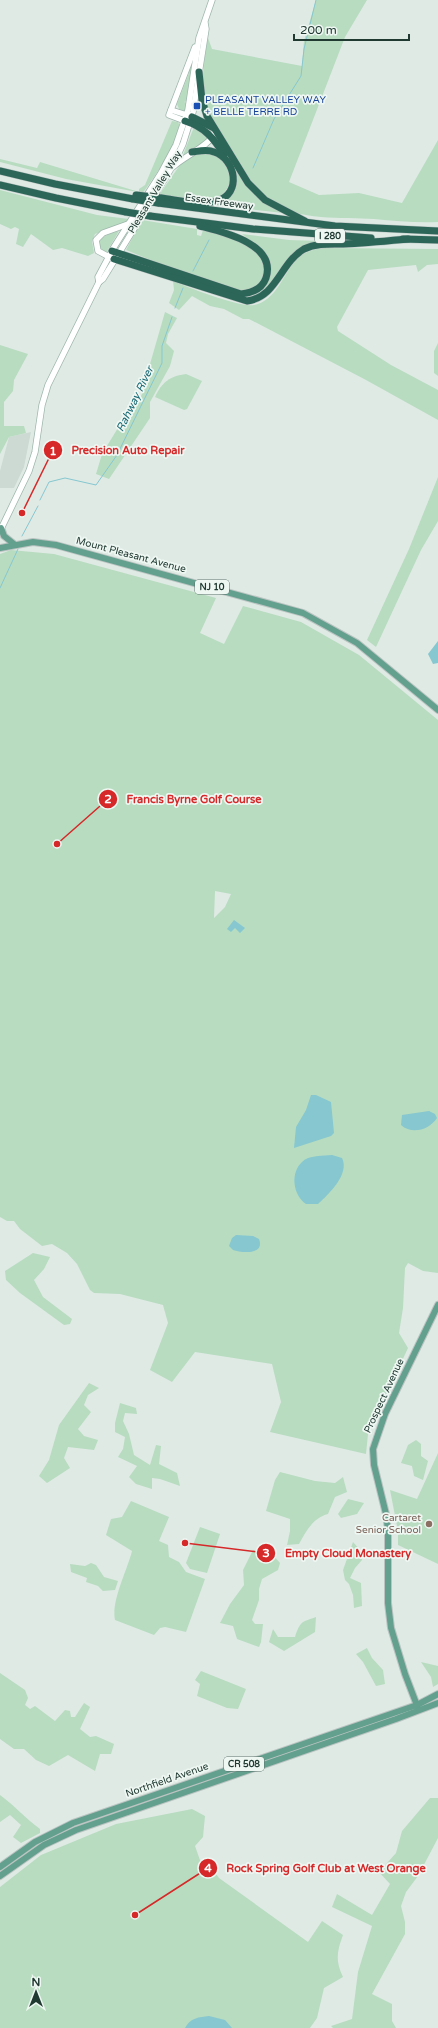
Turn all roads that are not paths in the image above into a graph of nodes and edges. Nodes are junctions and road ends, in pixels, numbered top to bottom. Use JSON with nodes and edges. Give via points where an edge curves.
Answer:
{"nodes":[{"id":1,"x":212,"y":0,"type":"edge"},
{"id":2,"x":205,"y":23,"type":"junction"},
{"id":3,"x":199,"y":38,"type":"junction"},
{"id":4,"x":199,"y":72,"type":"junction"},
{"id":5,"x":188,"y":119,"type":"junction"},
{"id":6,"x":214,"y":128,"type":"junction"},
{"id":7,"x":212,"y":138,"type":"junction"},
{"id":8,"x":192,"y":152,"type":"junction"},
{"id":9,"x":225,"y":157,"type":"junction"},
{"id":10,"x":172,"y":167,"type":"junction"},
{"id":11,"x":0,"y":171,"type":"edge"},
{"id":12,"x":0,"y":185,"type":"edge"},
{"id":13,"x":159,"y":200,"type":"junction"},
{"id":14,"x":177,"y":220,"type":"junction"},
{"id":15,"x":129,"y":224,"type":"junction"},
{"id":16,"x":310,"y":224,"type":"junction"},
{"id":17,"x":438,"y":231,"type":"edge"},
{"id":18,"x":408,"y":239,"type":"junction"},
{"id":19,"x":438,"y":240,"type":"edge"},
{"id":20,"x":113,"y":255,"type":"junction"},
{"id":21,"x":1,"y":529,"type":"edge"},
{"id":22,"x":14,"y":544,"type":"junction"},
{"id":23,"x":0,"y":548,"type":"edge"},
{"id":24,"x":438,"y":710,"type":"edge"},
{"id":25,"x":438,"y":1304,"type":"edge"},
{"id":26,"x":438,"y":1694,"type":"edge"},
{"id":27,"x":438,"y":1703,"type":"edge"},
{"id":28,"x":418,"y":1708,"type":"junction"},
{"id":29,"x":245,"y":1767,"type":"junction"},
{"id":30,"x":0,"y":1867,"type":"edge"},
{"id":31,"x":0,"y":1876,"type":"edge"}],
"edges":[{"from":1,"to":2,"type":"main road","name":"Pleasant Valley Way"},
{"from":2,"to":3,"type":"main road","name":"Pleasant Valley Way"},
{"from":2,"to":4,"type":"main road","name":"Pleasant Valley Way"},
{"from":3,"to":5,"type":"main road","name":"Pleasant Valley Way"},
{"from":3,"to":5,"type":"main road","via":[[170,113]]},
{"from":4,"to":5,"type":"main road","name":"Pleasant Valley Way"},
{"from":4,"to":6,"type":"highway","via":[[202,100]]},
{"from":5,"to":6,"type":"highway"},
{"from":5,"to":7,"type":"highway"},
{"from":5,"to":10,"type":"main road","name":"Pleasant Valley Way","via":[[183,144]]},
{"from":5,"to":15,"type":"main road","name":"Pleasant Valley Way","via":[[170,157]]},
{"from":6,"to":7,"type":"main road"},
{"from":6,"to":16,"type":"highway","via":[[248,183],[256,191],[276,207]]},
{"from":7,"to":8,"type":"main road"},
{"from":7,"to":9,"type":"highway"},
{"from":8,"to":9,"type":"highway","via":[[213,151]]},
{"from":8,"to":10,"type":"main road"},
{"from":9,"to":13,"type":"highway","via":[[233,171],[234,180],[232,188],[223,198],[210,202]]},
{"from":10,"to":20,"type":"main road","name":"Pleasant Valley Way"},
{"from":11,"to":13,"type":"highway","name":"Essex Freeway","number":"I 280","bridge":true,"via":[[109,195]]},
{"from":12,"to":14,"type":"highway","number":"I 280","bridge":true,"via":[[49,197]]},
{"from":13,"to":16,"type":"highway","name":"Essex Freeway","number":"I 280"},
{"from":14,"to":18,"type":"highway","number":"I 280","via":[[327,236]]},
{"from":14,"to":20,"type":"highway","via":[[228,234],[252,246],[261,253],[266,262],[267,272],[263,284],[256,290],[241,294]]},
{"from":15,"to":20,"type":"main road","name":"Pleasant Valley Way"},
{"from":15,"to":20,"type":"main road","via":[[103,233],[97,238],[98,251]]},
{"from":16,"to":17,"type":"highway","name":"Essex Freeway","number":"I 280","via":[[381,230]]},
{"from":18,"to":19,"type":"highway","number":"I 280"},
{"from":18,"to":20,"type":"highway","via":[[328,244],[308,248],[290,261],[265,294],[260,298],[246,301]]},
{"from":20,"to":21,"type":"main road","name":"Pleasant Valley Way","via":[[48,385],[29,471]]},
{"from":21,"to":22,"type":"main road","via":[[4,536]]},
{"from":22,"to":23,"type":"main road","name":"Mount Pleasant Avenue","number":"NJ 10"},
{"from":22,"to":24,"type":"main road","name":"Mount Pleasant Avenue","number":"NJ 10","via":[[39,543],[63,546],[303,613],[356,643]]},
{"from":25,"to":28,"type":"main road","name":"Prospect Avenue","via":[[382,1420],[373,1449],[388,1530],[388,1603],[391,1628]]},
{"from":26,"to":28,"type":"main road","name":"Northfield Avenue","number":"CR 508"},
{"from":27,"to":28,"type":"main road","name":"Northfield Avenue","number":"CR 508"},
{"from":28,"to":29,"type":"main road","name":"Northfield Avenue","number":"CR 508"},
{"from":29,"to":30,"type":"main road","name":"Northfield Avenue","number":"CR 508","via":[[73,1823],[35,1842]]},
{"from":29,"to":31,"type":"main road","name":"Northfield Avenue","number":"CR 508","via":[[60,1836]]}]}
